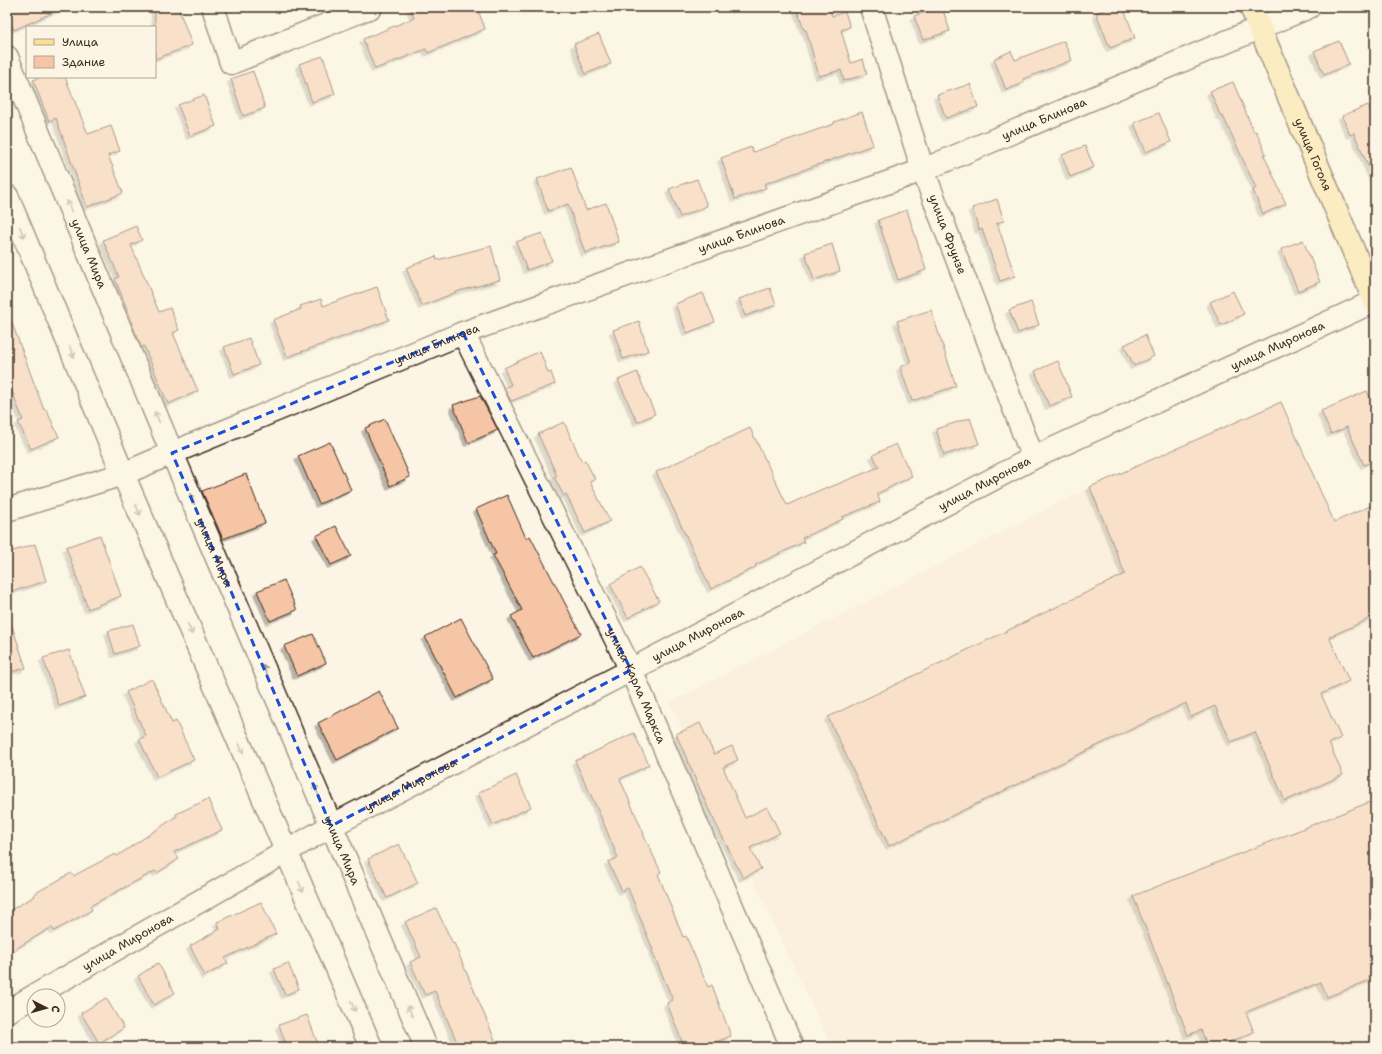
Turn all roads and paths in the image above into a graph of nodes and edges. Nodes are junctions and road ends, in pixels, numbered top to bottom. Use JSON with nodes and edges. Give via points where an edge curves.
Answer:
{"nodes":[{"id":1,"x":213,"y":7,"type":"edge"},
{"id":2,"x":371,"y":7,"type":"edge"},
{"id":3,"x":872,"y":7,"type":"edge"},
{"id":4,"x":1251,"y":7,"type":"edge"},
{"id":5,"x":1309,"y":7,"type":"edge"},
{"id":6,"x":1259,"y":29,"type":"junction"},
{"id":7,"x":9,"y":69,"type":"edge"},
{"id":8,"x":923,"y":170,"type":"junction"},
{"id":9,"x":7,"y":196,"type":"edge"},
{"id":10,"x":1375,"y":301,"type":"edge"},
{"id":11,"x":462,"y":333,"type":"junction"},
{"id":12,"x":172,"y":453,"type":"junction"},
{"id":13,"x":1033,"y":458,"type":"junction"},
{"id":14,"x":123,"y":474,"type":"junction"},
{"id":15,"x":7,"y":510,"type":"edge"},
{"id":16,"x":631,"y":670,"type":"junction"},
{"id":17,"x":331,"y":826,"type":"junction"},
{"id":18,"x":286,"y":851,"type":"junction"},
{"id":19,"x":48,"y":988,"type":"edge"},
{"id":20,"x":26,"y":1001,"type":"edge"},
{"id":21,"x":7,"y":1012,"type":"edge"},
{"id":22,"x":371,"y":1047,"type":"edge"},
{"id":23,"x":426,"y":1047,"type":"edge"},
{"id":24,"x":792,"y":1047,"type":"edge"}],
"edges":[{"from":1,"to":2,"type":"street","via":[[231,63]]},
{"from":3,"to":8,"type":"street","name":"улица Фрунзе"},
{"from":4,"to":6,"type":"main road","name":"улица Гоголя"},
{"from":5,"to":6,"type":"street","name":"улица Блинова"},
{"from":6,"to":8,"type":"street","name":"улица Блинова"},
{"from":6,"to":10,"type":"main road","name":"улица Гоголя"},
{"from":12,"to":7,"type":"street","name":"улица Мира","one_way":true},
{"from":8,"to":11,"type":"street","name":"улица Блинова"},
{"from":8,"to":13,"type":"street","name":"улица Фрунзе"},
{"from":9,"to":14,"type":"street","one_way":true},
{"from":10,"to":13,"type":"street","name":"улица Миронова"},
{"from":11,"to":12,"type":"street","name":"улица Блинова"},
{"from":11,"to":16,"type":"street","name":"улица Карла Маркса"},
{"from":12,"to":14,"type":"street","name":"улица Блинова"},
{"from":17,"to":12,"type":"street","name":"улица Мира","one_way":true},
{"from":13,"to":16,"type":"street","name":"улица Миронова"},
{"from":14,"to":15,"type":"street"},
{"from":14,"to":18,"type":"street","one_way":true},
{"from":16,"to":17,"type":"street","name":"улица Миронова"},
{"from":16,"to":24,"type":"street","name":"улица Карла Маркса"},
{"from":17,"to":18,"type":"street","name":"улица Миронова"},
{"from":23,"to":17,"type":"street","name":"улица Мира","one_way":true},
{"from":18,"to":19,"type":"street","name":"улица Миронова"},
{"from":18,"to":22,"type":"street","one_way":true},
{"from":20,"to":21,"type":"street","name":"улица Миронова"}]}
